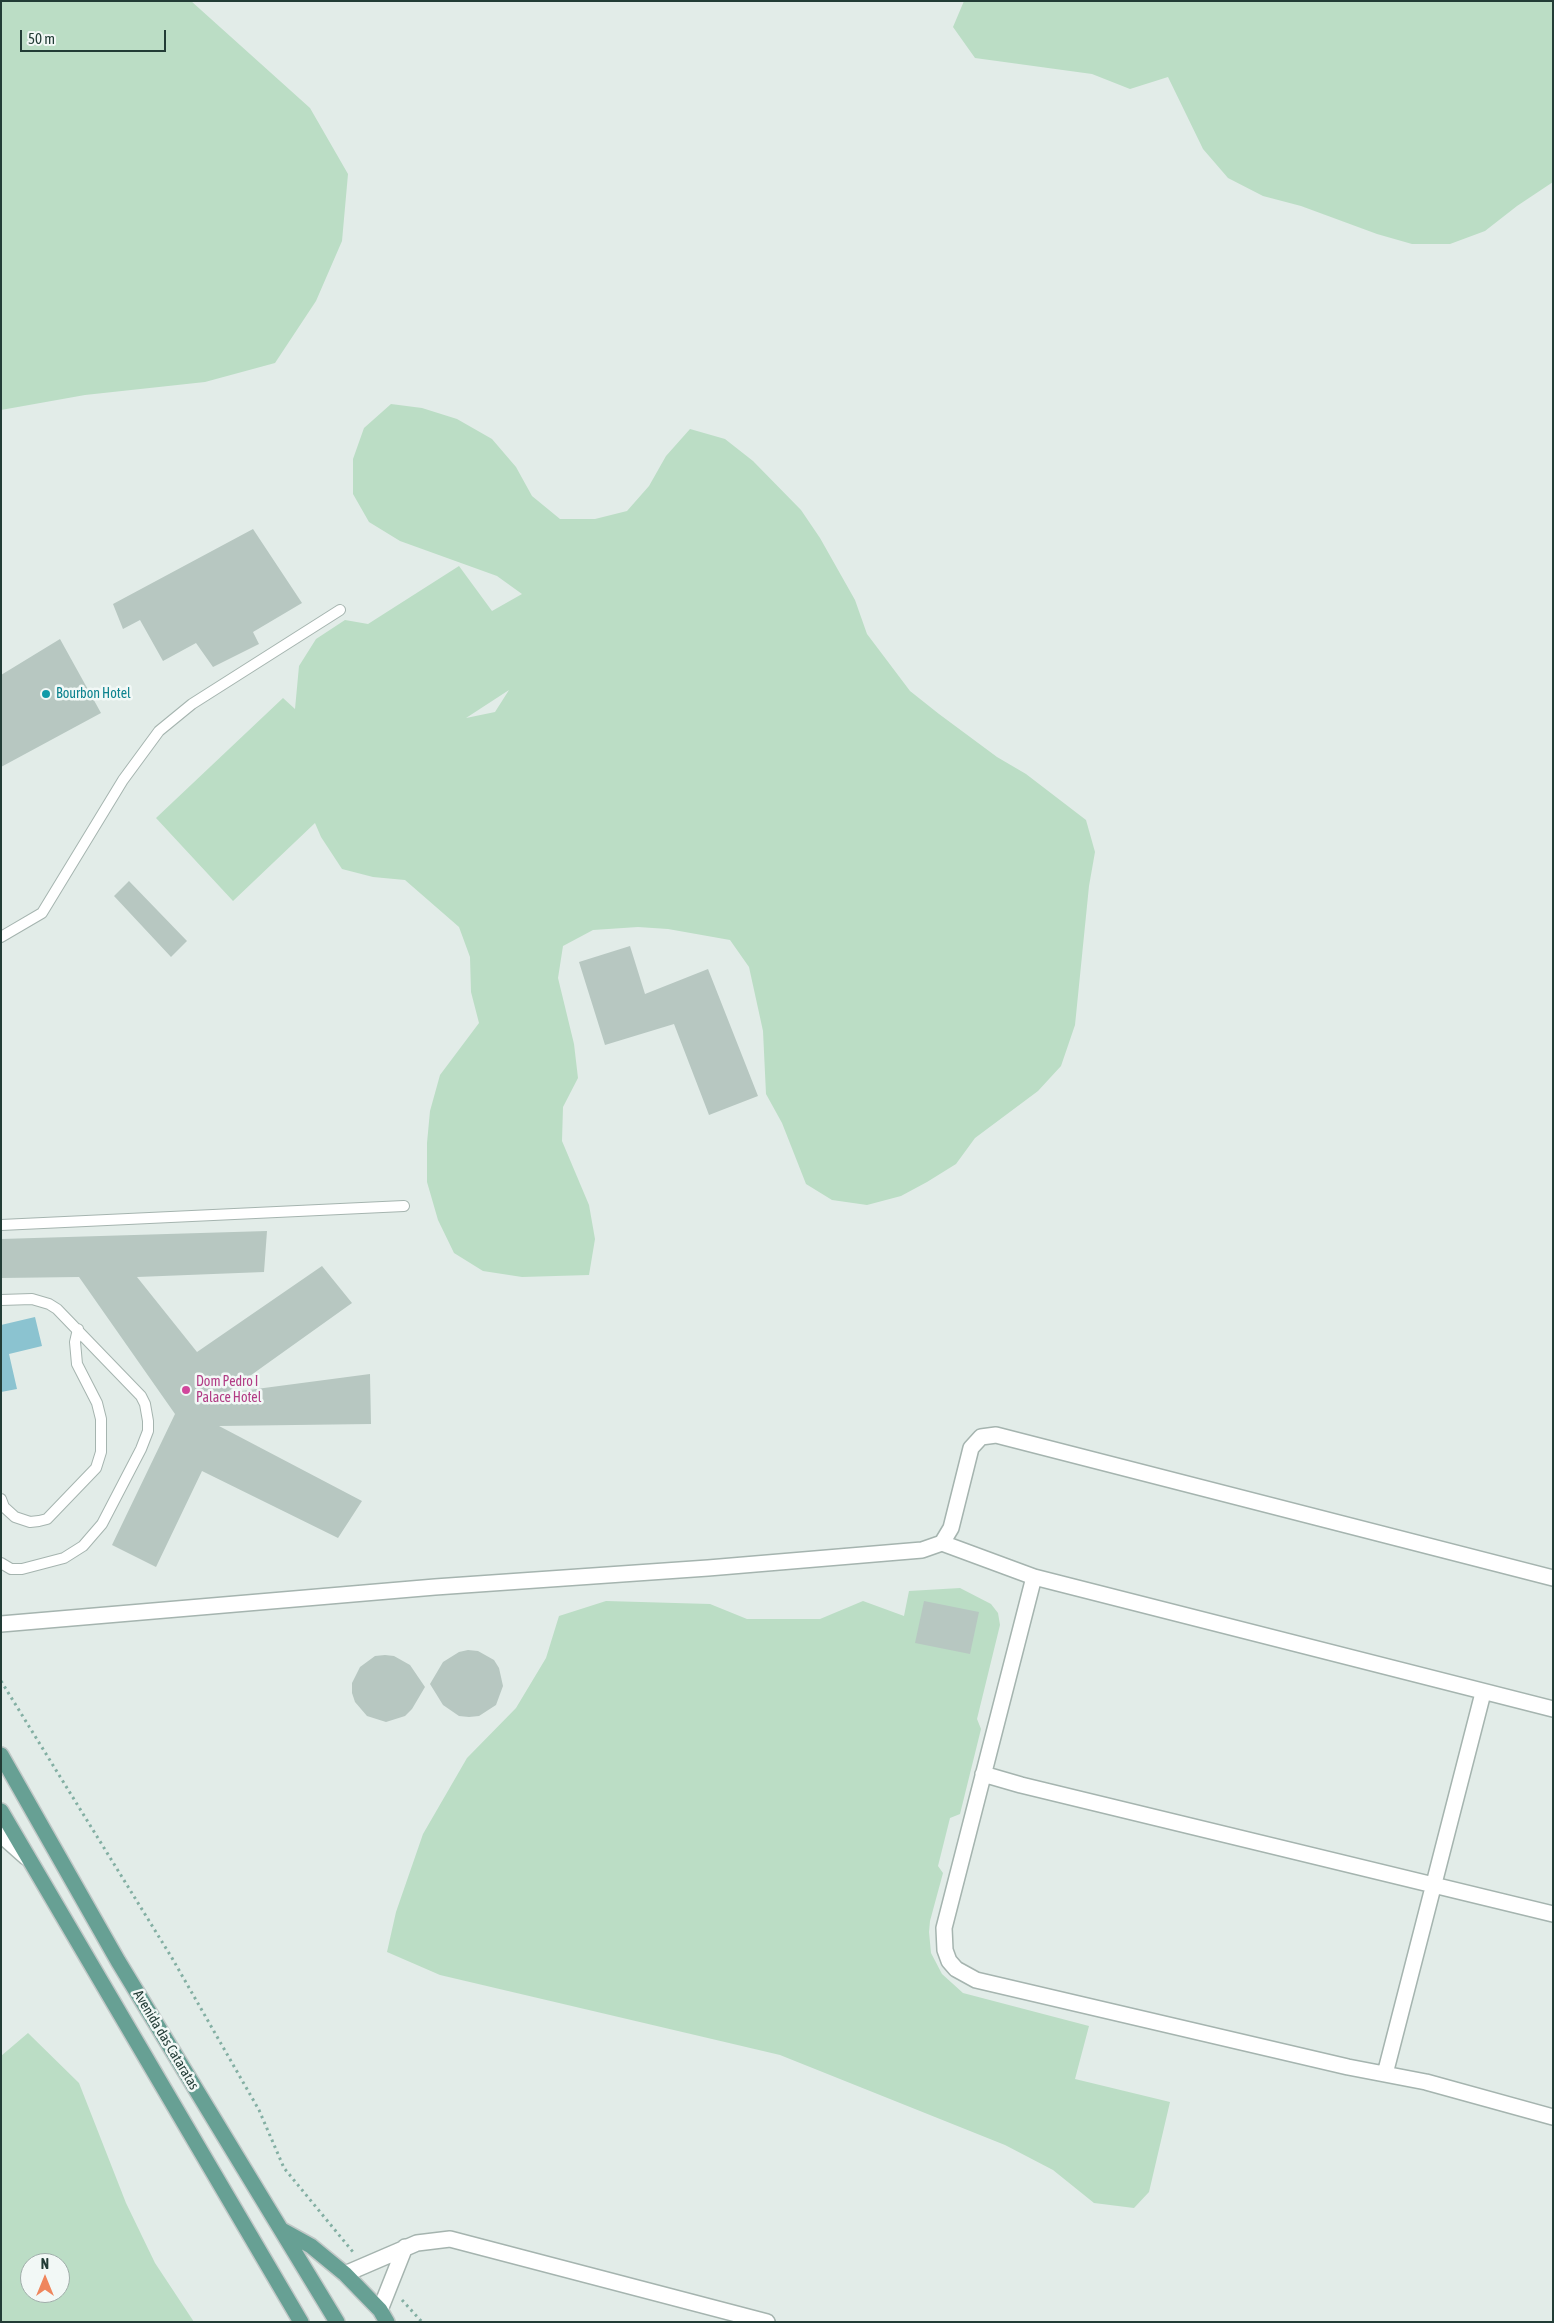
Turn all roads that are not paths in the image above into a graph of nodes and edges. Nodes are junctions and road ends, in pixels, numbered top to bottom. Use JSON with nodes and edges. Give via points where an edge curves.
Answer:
{"nodes":[{"id":1,"x":340,"y":610,"type":"dead end"},
{"id":2,"x":1,"y":937,"type":"edge"},
{"id":3,"x":404,"y":1206,"type":"dead end"},
{"id":4,"x":1,"y":1225,"type":"edge"},
{"id":5,"x":1,"y":1300,"type":"edge"},
{"id":6,"x":78,"y":1329,"type":"junction"},
{"id":7,"x":1,"y":1499,"type":"edge"},
{"id":8,"x":942,"y":1543,"type":"junction"},
{"id":9,"x":1,"y":1563,"type":"edge"},
{"id":10,"x":6,"y":1571,"type":"edge"},
{"id":11,"x":1034,"y":1577,"type":"junction"},
{"id":12,"x":1553,"y":1578,"type":"edge"},
{"id":13,"x":1,"y":1624,"type":"edge"},
{"id":14,"x":1483,"y":1693,"type":"junction"},
{"id":15,"x":1553,"y":1709,"type":"edge"},
{"id":16,"x":1,"y":1755,"type":"edge"},
{"id":17,"x":983,"y":1774,"type":"junction"},
{"id":18,"x":1,"y":1811,"type":"edge"},
{"id":19,"x":1,"y":1834,"type":"edge"},
{"id":20,"x":32,"y":1862,"type":"junction"},
{"id":21,"x":1434,"y":1884,"type":"junction"},
{"id":22,"x":1553,"y":1914,"type":"edge"},
{"id":23,"x":1385,"y":2074,"type":"junction"},
{"id":24,"x":1553,"y":2116,"type":"edge"},
{"id":25,"x":280,"y":2228,"type":"junction"},
{"id":26,"x":405,"y":2247,"type":"junction"},
{"id":27,"x":345,"y":2274,"type":"junction"},
{"id":28,"x":386,"y":2318,"type":"edge"},
{"id":29,"x":301,"y":2322,"type":"edge"},
{"id":30,"x":337,"y":2322,"type":"edge"},
{"id":31,"x":767,"y":2322,"type":"edge"}],
"edges":[{"from":1,"to":2,"type":"lane","via":[[192,704],[158,731],[122,780],[42,913]]},
{"from":3,"to":4,"type":"lane"},
{"from":5,"to":6,"type":"lane","via":[[23,1298],[40,1301],[57,1309]]},
{"from":6,"to":7,"type":"lane","via":[[75,1342],[77,1364],[97,1403],[101,1419],[101,1452],[96,1468],[47,1518],[39,1522],[15,1517],[4,1508]]},
{"from":6,"to":10,"type":"lane","via":[[140,1396],[148,1421],[145,1440],[102,1524],[83,1546],[64,1558]]},
{"from":8,"to":11,"type":"street"},
{"from":8,"to":12,"type":"street","via":[[951,1528],[970,1448],[981,1437],[996,1434]]},
{"from":8,"to":13,"type":"street","via":[[898,1553],[435,1586]]},
{"from":9,"to":10,"type":"lane"},
{"from":11,"to":14,"type":"street"},
{"from":11,"to":17,"type":"street"},
{"from":14,"to":15,"type":"street"},
{"from":14,"to":21,"type":"street"},
{"from":16,"to":25,"type":"main road","name":"Avenida das Cataratas","via":[[118,1961]]},
{"from":17,"to":21,"type":"street"},
{"from":17,"to":23,"type":"street","via":[[944,1928],[945,1950],[956,1969],[976,1980]]},
{"from":18,"to":20,"type":"main road","name":"Avenida das Cataratas"},
{"from":19,"to":20,"type":"street"},
{"from":20,"to":29,"type":"main road","name":"Avenida das Cataratas"},
{"from":21,"to":22,"type":"street"},
{"from":21,"to":23,"type":"street"},
{"from":23,"to":24,"type":"street"},
{"from":25,"to":27,"type":"main road","via":[[310,2246]]},
{"from":25,"to":30,"type":"main road","name":"Avenida das Cataratas"},
{"from":26,"to":27,"type":"street"},
{"from":26,"to":28,"type":"street","via":[[389,2288]]},
{"from":26,"to":31,"type":"street","via":[[416,2242],[450,2239]]},
{"from":27,"to":28,"type":"main road"}]}
